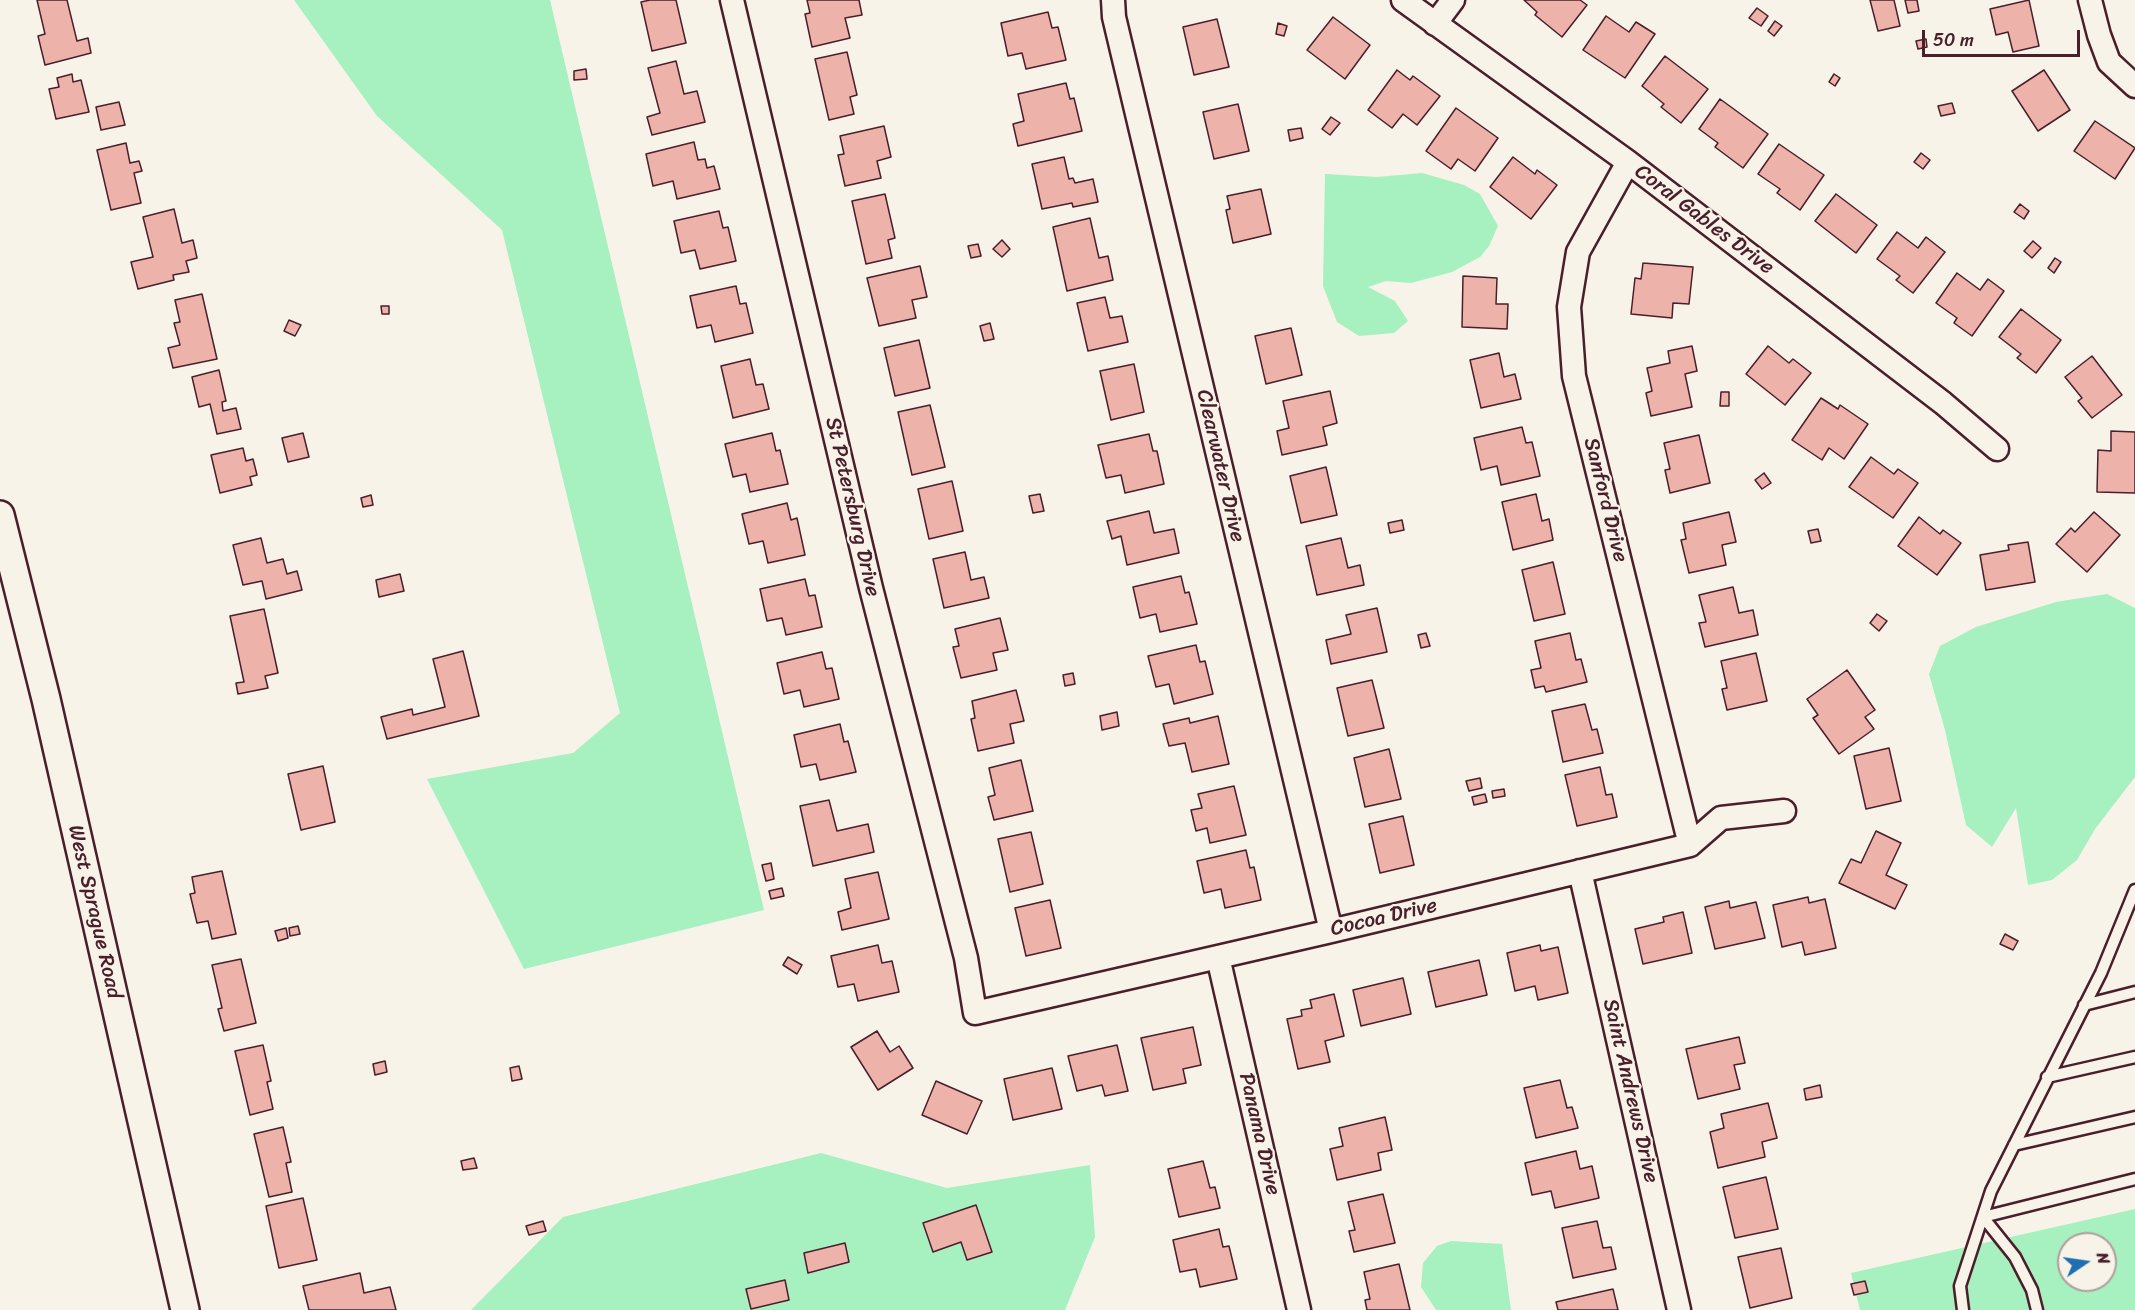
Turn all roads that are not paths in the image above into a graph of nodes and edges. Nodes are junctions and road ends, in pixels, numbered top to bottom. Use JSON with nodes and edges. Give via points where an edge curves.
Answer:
{"nodes":[{"id":1,"x":732,"y":0,"type":"edge"},
{"id":2,"x":1113,"y":0,"type":"edge"},
{"id":3,"x":1403,"y":0,"type":"edge"},
{"id":4,"x":1453,"y":0,"type":"edge"},
{"id":5,"x":2090,"y":0,"type":"edge"},
{"id":6,"x":1434,"y":24,"type":"junction"},
{"id":7,"x":2135,"y":86,"type":"edge"},
{"id":8,"x":1628,"y":162,"type":"junction"},
{"id":9,"x":1997,"y":449,"type":"dead end"},
{"id":10,"x":0,"y":515,"type":"edge"},
{"id":11,"x":1784,"y":811,"type":"dead end"},
{"id":12,"x":1690,"y":845,"type":"junction"},
{"id":13,"x":1580,"y":871,"type":"junction"},
{"id":14,"x":2135,"y":890,"type":"edge"},
{"id":15,"x":1331,"y":931,"type":"junction"},
{"id":16,"x":1218,"y":957,"type":"junction"},
{"id":17,"x":2135,"y":992,"type":"edge"},
{"id":18,"x":2084,"y":1005,"type":"junction"},
{"id":19,"x":975,"y":1013,"type":"joint"},
{"id":20,"x":2135,"y":1057,"type":"edge"},
{"id":21,"x":2048,"y":1077,"type":"junction"},
{"id":22,"x":2135,"y":1118,"type":"edge"},
{"id":23,"x":2014,"y":1145,"type":"junction"},
{"id":24,"x":2135,"y":1179,"type":"edge"},
{"id":25,"x":1983,"y":1217,"type":"junction"},
{"id":26,"x":185,"y":1310,"type":"edge"},
{"id":27,"x":1299,"y":1310,"type":"edge"},
{"id":28,"x":1679,"y":1310,"type":"edge"},
{"id":29,"x":1964,"y":1310,"type":"edge"},
{"id":30,"x":2037,"y":1310,"type":"edge"}],
"edges":[{"from":1,"to":19,"type":"street","name":"St Petersburg Drive","via":[[871,588],[966,958]]},
{"from":2,"to":15,"type":"street","name":"Clearwater Drive","via":[[1114,18]]},
{"from":3,"to":6,"type":"street","name":"Coral Gables Drive"},
{"from":4,"to":6,"type":"street"},
{"from":5,"to":7,"type":"street","via":[[2109,62]]},
{"from":6,"to":8,"type":"street","name":"Coral Gables Drive"},
{"from":8,"to":9,"type":"street","name":"Coral Gables Drive","via":[[1943,402]]},
{"from":8,"to":12,"type":"street","name":"Sanford Drive","via":[[1578,252],[1569,307],[1574,376]]},
{"from":10,"to":26,"type":"street","name":"West Sprague Road"},
{"from":11,"to":12,"type":"street","name":"Cocoa Drive","via":[[1721,818]]},
{"from":12,"to":13,"type":"street","name":"Cocoa Drive"},
{"from":13,"to":15,"type":"street","name":"Cocoa Drive"},
{"from":13,"to":28,"type":"street","name":"Saint Andrews Drive"},
{"from":14,"to":18,"type":"lane"},
{"from":15,"to":16,"type":"street","name":"Cocoa Drive"},
{"from":16,"to":19,"type":"street","name":"Cocoa Drive"},
{"from":16,"to":27,"type":"street","name":"Panama Drive"},
{"from":17,"to":18,"type":"lane"},
{"from":18,"to":21,"type":"lane"},
{"from":20,"to":21,"type":"lane"},
{"from":21,"to":23,"type":"lane"},
{"from":22,"to":23,"type":"lane"},
{"from":23,"to":25,"type":"lane"},
{"from":24,"to":25,"type":"lane"},
{"from":25,"to":29,"type":"lane","via":[[1960,1286]]},
{"from":25,"to":30,"type":"lane","via":[[2015,1257],[2032,1290]]}]}
